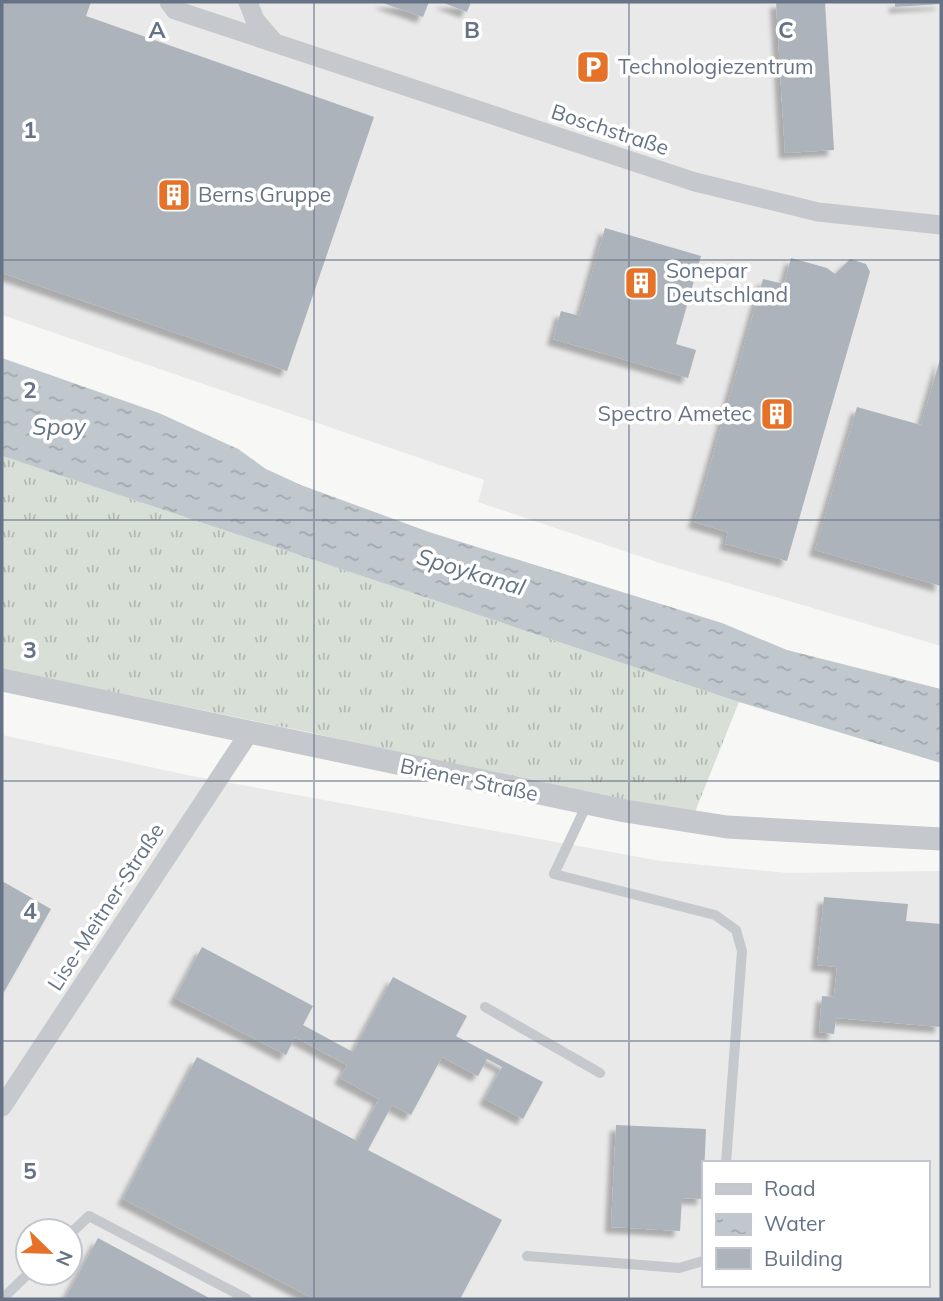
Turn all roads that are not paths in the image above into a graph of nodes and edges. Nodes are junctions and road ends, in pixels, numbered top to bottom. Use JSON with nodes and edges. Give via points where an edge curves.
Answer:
{"nodes":[{"id":1,"x":169,"y":2,"type":"edge"},
{"id":2,"x":248,"y":2,"type":"edge"},
{"id":3,"x":274,"y":42,"type":"junction"},
{"id":4,"x":941,"y":226,"type":"edge"},
{"id":5,"x":2,"y":680,"type":"edge"},
{"id":6,"x":249,"y":733,"type":"junction"},
{"id":7,"x":587,"y":804,"type":"junction"},
{"id":8,"x":941,"y":839,"type":"edge"},
{"id":9,"x":485,"y":1006,"type":"dead end"},
{"id":10,"x":600,"y":1073,"type":"dead end"},
{"id":11,"x":2,"y":1107,"type":"edge"},
{"id":12,"x":726,"y":1161,"type":"edge"},
{"id":13,"x":84,"y":1221,"type":"edge"},
{"id":14,"x":527,"y":1256,"type":"dead end"},
{"id":15,"x":702,"y":1261,"type":"edge"},
{"id":16,"x":247,"y":1299,"type":"edge"}],
"edges":[{"from":1,"to":3,"type":"street","name":"Boschstraße","via":[[175,10]]},
{"from":2,"to":3,"type":"street","via":[[255,20]]},
{"from":3,"to":4,"type":"street","name":"Boschstraße","via":[[695,182],[818,212]]},
{"from":5,"to":6,"type":"street","name":"Briener Straße"},
{"from":6,"to":7,"type":"street","name":"Briener Straße"},
{"from":6,"to":11,"type":"street","name":"Lise-Meitner-Straße"},
{"from":7,"to":8,"type":"street","name":"Briener Straße","via":[[727,827]]},
{"from":7,"to":12,"type":"lane","via":[[554,874],[715,915],[736,930],[742,951]]},
{"from":9,"to":10,"type":"lane"},
{"from":13,"to":16,"type":"lane","via":[[89,1216]]},
{"from":14,"to":15,"type":"lane","via":[[679,1268]]}]}
